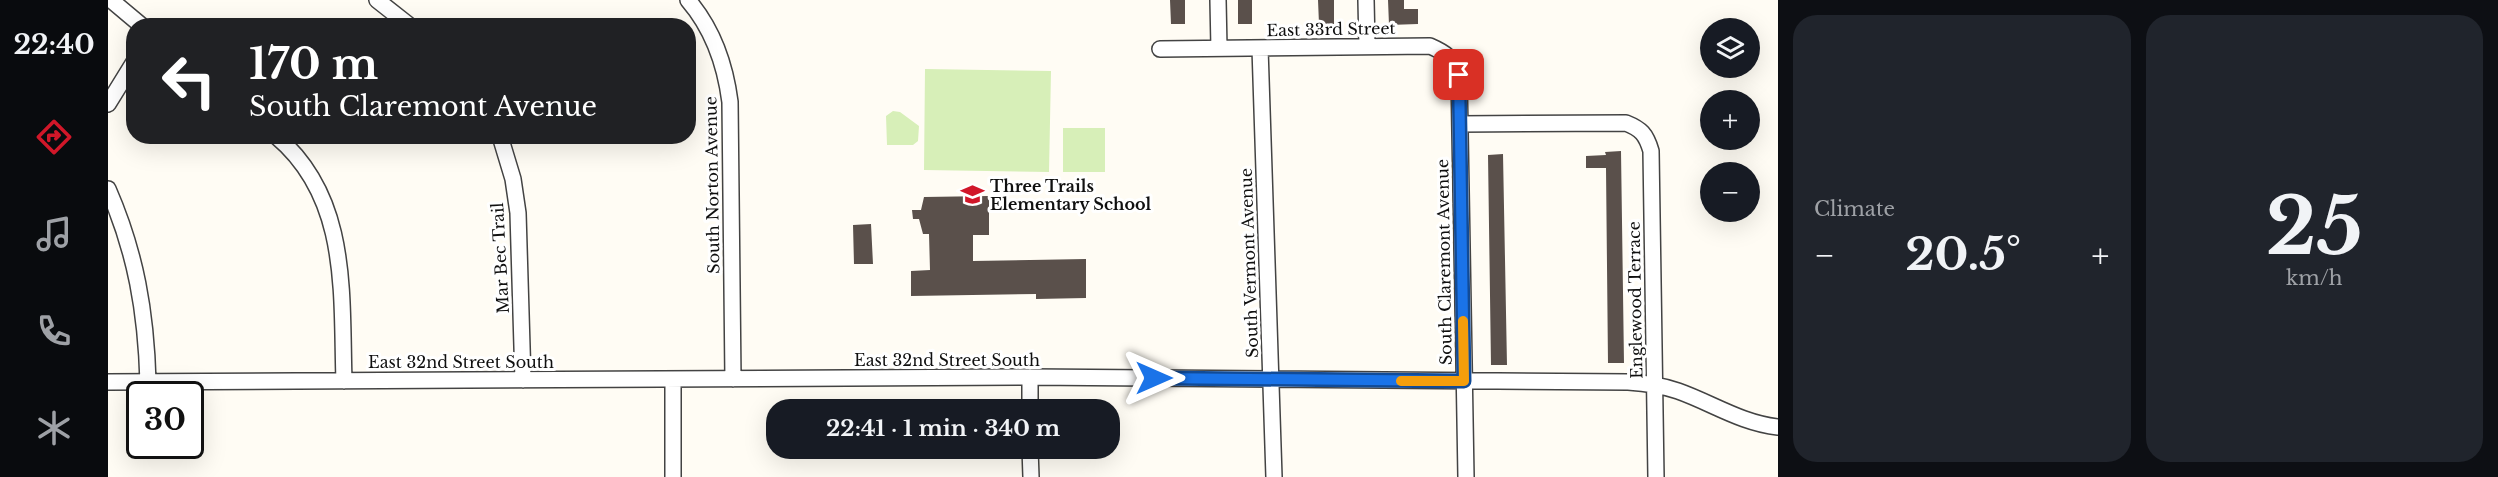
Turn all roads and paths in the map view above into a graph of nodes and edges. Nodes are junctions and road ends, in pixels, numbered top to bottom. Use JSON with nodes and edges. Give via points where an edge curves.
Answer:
{"nodes":[{"id":1,"x":111,"y":0,"type":"edge"},
{"id":2,"x":377,"y":0,"type":"edge"},
{"id":3,"x":688,"y":0,"type":"edge"},
{"id":4,"x":1218,"y":0,"type":"edge"},
{"id":5,"x":1366,"y":0,"type":"edge"},
{"id":6,"x":132,"y":18,"type":"edge"},
{"id":7,"x":400,"y":18,"type":"edge"},
{"id":8,"x":1367,"y":46,"type":"junction"},
{"id":9,"x":1219,"y":48,"type":"junction"},
{"id":10,"x":1260,"y":48,"type":"junction"},
{"id":11,"x":1160,"y":49,"type":"dead end"},
{"id":12,"x":1443,"y":52,"type":"joint"},
{"id":13,"x":126,"y":75,"type":"edge"},
{"id":14,"x":108,"y":104,"type":"edge"},
{"id":15,"x":1460,"y":124,"type":"junction"},
{"id":16,"x":283,"y":144,"type":"edge"},
{"id":17,"x":502,"y":144,"type":"edge"},
{"id":18,"x":108,"y":189,"type":"edge"},
{"id":19,"x":1030,"y":377,"type":"junction"},
{"id":20,"x":673,"y":379,"type":"junction"},
{"id":21,"x":734,"y":379,"type":"junction"},
{"id":22,"x":523,"y":380,"type":"junction"},
{"id":23,"x":1271,"y":380,"type":"junction"},
{"id":24,"x":148,"y":381,"type":"edge"},
{"id":25,"x":344,"y":381,"type":"junction"},
{"id":26,"x":1464,"y":381,"type":"junction"},
{"id":27,"x":108,"y":382,"type":"edge"},
{"id":28,"x":126,"y":382,"type":"edge"},
{"id":29,"x":204,"y":382,"type":"edge"},
{"id":30,"x":1654,"y":384,"type":"junction"},
{"id":31,"x":1030,"y":399,"type":"edge"},
{"id":32,"x":1778,"y":427,"type":"edge"},
{"id":33,"x":1030,"y":459,"type":"edge"},
{"id":34,"x":673,"y":477,"type":"edge"},
{"id":35,"x":1031,"y":477,"type":"edge"},
{"id":36,"x":1274,"y":477,"type":"edge"},
{"id":37,"x":1466,"y":477,"type":"edge"},
{"id":38,"x":1656,"y":477,"type":"edge"}],
"edges":[{"from":1,"to":6,"type":"street"},
{"from":2,"to":7,"type":"street"},
{"from":3,"to":21,"type":"street","name":"South Norton Avenue","via":[[719,50],[727,75]]},
{"from":4,"to":9,"type":"street"},
{"from":5,"to":8,"type":"street"},
{"from":8,"to":10,"type":"street","name":"East 33rd Street"},
{"from":8,"to":12,"type":"street","name":"East 33rd Street","via":[[1430,46]]},
{"from":9,"to":10,"type":"street","name":"East 33rd Street"},
{"from":9,"to":11,"type":"street","name":"East 33rd Street"},
{"from":10,"to":23,"type":"street","name":"South Vermont Avenue"},
{"from":12,"to":15,"type":"street","name":"South Claremont Avenue","via":[[1454,61],[1459,75]]},
{"from":13,"to":14,"type":"street"},
{"from":15,"to":26,"type":"street","name":"South Claremont Avenue"},
{"from":15,"to":30,"type":"street","name":"Englewood Terrace","via":[[1626,123],[1647,136],[1651,151]]},
{"from":16,"to":25,"type":"street","via":[[317,189],[340,257]]},
{"from":17,"to":22,"type":"street","name":"Mar Bec Trail","via":[[518,213]]},
{"from":18,"to":24,"type":"street","via":[[138,277],[146,329]]},
{"from":19,"to":21,"type":"street","name":"East 32nd Street South"},
{"from":19,"to":23,"type":"street","name":"East 32nd Street South"},
{"from":19,"to":31,"type":"street"},
{"from":20,"to":21,"type":"street","name":"East 32nd Street South"},
{"from":20,"to":22,"type":"street","name":"East 32nd Street South"},
{"from":20,"to":34,"type":"street"},
{"from":22,"to":25,"type":"street","name":"East 32nd Street South"},
{"from":23,"to":26,"type":"street","name":"East 32nd Street South"},
{"from":23,"to":36,"type":"street","name":"South Vermont Avenue"},
{"from":25,"to":29,"type":"street","name":"East 32nd Street South"},
{"from":26,"to":30,"type":"street","name":"East 32nd Street South"},
{"from":26,"to":37,"type":"street","name":"South Claremont Avenue"},
{"from":27,"to":28,"type":"street","name":"East 32nd Street South"},
{"from":30,"to":32,"type":"street","name":"East 32nd Street South","via":[[1734,416]]},
{"from":30,"to":38,"type":"street","name":"Englewood Terrace"},
{"from":33,"to":35,"type":"street"}]}
